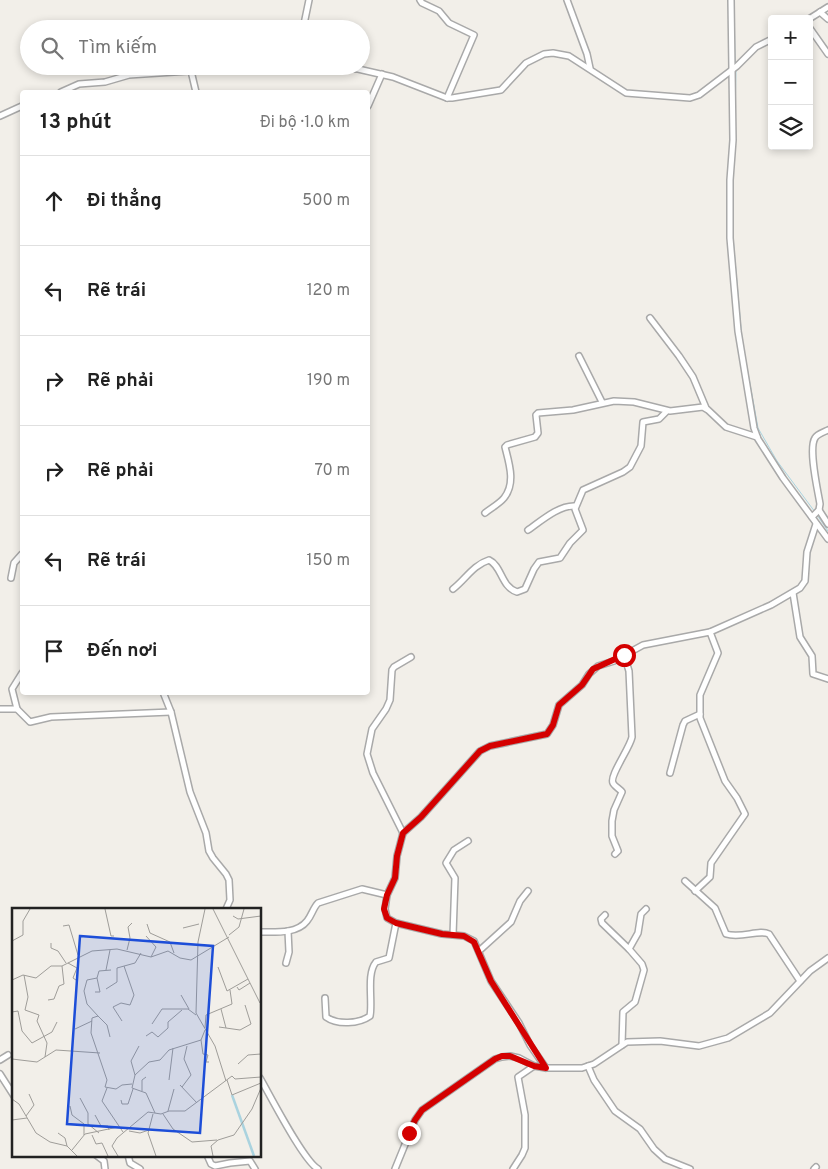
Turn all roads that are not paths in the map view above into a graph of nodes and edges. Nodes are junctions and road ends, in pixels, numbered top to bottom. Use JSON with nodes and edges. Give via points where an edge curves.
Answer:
{"nodes":[{"id":1,"x":309,"y":0,"type":"edge"},
{"id":2,"x":420,"y":0,"type":"edge"},
{"id":3,"x":567,"y":0,"type":"edge"},
{"id":4,"x":731,"y":0,"type":"edge"},
{"id":5,"x":828,"y":7,"type":"edge"},
{"id":6,"x":820,"y":12,"type":"junction"},
{"id":7,"x":813,"y":16,"type":"edge"},
{"id":8,"x":828,"y":19,"type":"edge"},
{"id":9,"x":305,"y":20,"type":"edge"},
{"id":10,"x":813,"y":33,"type":"edge"},
{"id":11,"x":768,"y":41,"type":"edge"},
{"id":12,"x":828,"y":54,"type":"edge"},
{"id":13,"x":590,"y":68,"type":"junction"},
{"id":14,"x":734,"y":69,"type":"junction"},
{"id":15,"x":370,"y":72,"type":"edge"},
{"id":16,"x":382,"y":74,"type":"junction"},
{"id":17,"x":138,"y":75,"type":"edge"},
{"id":18,"x":192,"y":75,"type":"edge"},
{"id":19,"x":64,"y":90,"type":"edge"},
{"id":20,"x":196,"y":90,"type":"edge"},
{"id":21,"x":448,"y":98,"type":"junction"},
{"id":22,"x":370,"y":101,"type":"edge"},
{"id":23,"x":20,"y":107,"type":"edge"},
{"id":24,"x":0,"y":116,"type":"edge"},
{"id":25,"x":650,"y":318,"type":"dead end"},
{"id":26,"x":579,"y":356,"type":"dead end"},
{"id":27,"x":602,"y":402,"type":"junction"},
{"id":28,"x":706,"y":408,"type":"junction"},
{"id":29,"x":667,"y":411,"type":"junction"},
{"id":30,"x":828,"y":430,"type":"edge"},
{"id":31,"x":757,"y":437,"type":"junction"},
{"id":32,"x":575,"y":506,"type":"junction"},
{"id":33,"x":818,"y":511,"type":"junction"},
{"id":34,"x":485,"y":513,"type":"dead end"},
{"id":35,"x":812,"y":517,"type":"junction"},
{"id":36,"x":816,"y":524,"type":"junction"},
{"id":37,"x":828,"y":524,"type":"edge"},
{"id":38,"x":528,"y":530,"type":"dead end"},
{"id":39,"x":828,"y":539,"type":"edge"},
{"id":40,"x":20,"y":556,"type":"edge"},
{"id":41,"x":11,"y":578,"type":"dead end"},
{"id":42,"x":453,"y":590,"type":"dead end"},
{"id":43,"x":793,"y":593,"type":"junction"},
{"id":44,"x":710,"y":632,"type":"junction"},
{"id":45,"x":624,"y":655,"type":"junction"},
{"id":46,"x":410,"y":657,"type":"dead end"},
{"id":47,"x":20,"y":677,"type":"edge"},
{"id":48,"x":828,"y":678,"type":"edge"},
{"id":49,"x":164,"y":695,"type":"edge"},
{"id":50,"x":0,"y":709,"type":"edge"},
{"id":51,"x":17,"y":709,"type":"junction"},
{"id":52,"x":171,"y":712,"type":"junction"},
{"id":53,"x":700,"y":714,"type":"junction"},
{"id":54,"x":670,"y":773,"type":"dead end"},
{"id":55,"x":403,"y":833,"type":"junction"},
{"id":56,"x":468,"y":842,"type":"dead end"},
{"id":57,"x":615,"y":854,"type":"dead end"},
{"id":58,"x":685,"y":881,"type":"dead end"},
{"id":59,"x":695,"y":891,"type":"junction"},
{"id":60,"x":528,"y":892,"type":"dead end"},
{"id":61,"x":387,"y":895,"type":"junction"},
{"id":62,"x":226,"y":908,"type":"edge"},
{"id":63,"x":646,"y":909,"type":"dead end"},
{"id":64,"x":605,"y":915,"type":"dead end"},
{"id":65,"x":396,"y":923,"type":"junction"},
{"id":66,"x":288,"y":931,"type":"junction"},
{"id":67,"x":261,"y":932,"type":"edge"},
{"id":68,"x":453,"y":935,"type":"junction"},
{"id":69,"x":629,"y":949,"type":"junction"},
{"id":70,"x":479,"y":951,"type":"junction"},
{"id":71,"x":828,"y":958,"type":"edge"},
{"id":72,"x":286,"y":963,"type":"dead end"},
{"id":73,"x":800,"y":981,"type":"junction"},
{"id":74,"x":325,"y":998,"type":"dead end"},
{"id":75,"x":622,"y":1045,"type":"junction"},
{"id":76,"x":8,"y":1055,"type":"dead end"},
{"id":77,"x":0,"y":1060,"type":"edge"},
{"id":78,"x":534,"y":1066,"type":"junction"},
{"id":79,"x":588,"y":1066,"type":"junction"},
{"id":80,"x":546,"y":1068,"type":"junction"},
{"id":81,"x":0,"y":1074,"type":"edge"},
{"id":82,"x":261,"y":1080,"type":"edge"},
{"id":83,"x":12,"y":1093,"type":"edge"},
{"id":84,"x":97,"y":1156,"type":"edge"},
{"id":85,"x":128,"y":1156,"type":"edge"},
{"id":86,"x":207,"y":1156,"type":"edge"},
{"id":87,"x":316,"y":1168,"type":"edge"},
{"id":88,"x":104,"y":1169,"type":"edge"},
{"id":89,"x":140,"y":1169,"type":"edge"},
{"id":90,"x":255,"y":1169,"type":"edge"},
{"id":91,"x":308,"y":1169,"type":"edge"},
{"id":92,"x":395,"y":1169,"type":"edge"},
{"id":93,"x":513,"y":1169,"type":"edge"},
{"id":94,"x":690,"y":1169,"type":"edge"}],
"edges":[{"from":1,"to":9,"type":"street"},
{"from":2,"to":21,"type":"street","via":[[439,11],[449,23],[474,35]]},
{"from":3,"to":13,"type":"street"},
{"from":4,"to":14,"type":"street"},
{"from":5,"to":6,"type":"street"},
{"from":6,"to":7,"type":"street"},
{"from":6,"to":8,"type":"street"},
{"from":10,"to":12,"type":"street"},
{"from":11,"to":14,"type":"street"},
{"from":13,"to":14,"type":"street","via":[[626,93],[676,98],[700,94]]},
{"from":13,"to":21,"type":"street","via":[[562,53],[544,54],[526,62],[501,90]]},
{"from":14,"to":31,"type":"street","via":[[730,238],[738,331]]},
{"from":15,"to":16,"type":"street"},
{"from":16,"to":21,"type":"street"},
{"from":16,"to":22,"type":"street"},
{"from":17,"to":19,"type":"street","via":[[78,84]]},
{"from":18,"to":20,"type":"street"},
{"from":23,"to":24,"type":"street"},
{"from":25,"to":28,"type":"street","via":[[693,377]]},
{"from":26,"to":27,"type":"street"},
{"from":27,"to":29,"type":"street","via":[[625,401]]},
{"from":27,"to":34,"type":"street","via":[[536,415],[538,433],[505,447],[509,487],[504,498]]},
{"from":28,"to":29,"type":"street","via":[[699,406]]},
{"from":28,"to":31,"type":"street","via":[[726,428]]},
{"from":29,"to":32,"type":"street","via":[[658,419],[643,422],[641,446],[627,469],[586,488],[580,493]]},
{"from":30,"to":33,"type":"street","via":[[817,435],[813,443],[820,504]]},
{"from":31,"to":35,"type":"street"},
{"from":32,"to":38,"type":"street","via":[[554,512]]},
{"from":32,"to":42,"type":"street","via":[[583,530],[560,558],[544,560],[536,565],[525,589],[517,592],[508,587],[489,560],[469,572]]},
{"from":33,"to":35,"type":"street"},
{"from":33,"to":37,"type":"street"},
{"from":35,"to":36,"type":"street"},
{"from":36,"to":39,"type":"street"},
{"from":36,"to":43,"type":"street","via":[[807,552],[805,581]]},
{"from":40,"to":41,"type":"street","via":[[14,563]]},
{"from":43,"to":44,"type":"street"},
{"from":43,"to":48,"type":"street","via":[[800,637],[812,656],[813,674]]},
{"from":44,"to":45,"type":"street","via":[[648,643]]},
{"from":44,"to":53,"type":"street","via":[[718,653],[700,694]]},
{"from":45,"to":55,"type":"street","via":[[593,669],[582,685],[559,705],[547,734],[480,751]]},
{"from":45,"to":57,"type":"street","via":[[629,671],[632,738],[612,780],[622,792],[612,815],[612,836],[618,851]]},
{"from":46,"to":55,"type":"street","via":[[392,670],[390,700],[372,729],[367,754]]},
{"from":47,"to":51,"type":"street","via":[[12,688]]},
{"from":49,"to":52,"type":"street"},
{"from":50,"to":51,"type":"street"},
{"from":51,"to":52,"type":"street","via":[[30,722],[51,717]]},
{"from":52,"to":62,"type":"street","via":[[190,792],[211,855],[229,880],[230,897]]},
{"from":53,"to":54,"type":"street","via":[[685,721]]},
{"from":53,"to":59,"type":"street","via":[[725,781],[745,814],[712,863],[710,877]]},
{"from":55,"to":61,"type":"street","via":[[395,878]]},
{"from":56,"to":68,"type":"street","via":[[454,850],[447,861],[455,878]]},
{"from":58,"to":59,"type":"street"},
{"from":59,"to":73,"type":"street","via":[[715,908],[728,935],[769,934]]},
{"from":60,"to":70,"type":"street","via":[[520,901],[511,922]]},
{"from":61,"to":65,"type":"street","via":[[385,914]]},
{"from":61,"to":66,"type":"street","via":[[362,889],[322,902],[315,906],[305,924]]},
{"from":63,"to":69,"type":"street","via":[[641,914],[638,933]]},
{"from":64,"to":69,"type":"street","via":[[602,923]]},
{"from":65,"to":68,"type":"street"},
{"from":65,"to":74,"type":"street","via":[[390,956],[376,962],[373,967],[370,1016],[353,1022],[331,1020],[326,1017]]},
{"from":66,"to":67,"type":"street"},
{"from":66,"to":72,"type":"street","via":[[290,952]]},
{"from":68,"to":70,"type":"street","via":[[470,938]]},
{"from":69,"to":75,"type":"street","via":[[644,970],[635,1002],[623,1012]]},
{"from":70,"to":80,"type":"street","via":[[491,981]]},
{"from":71,"to":73,"type":"street"},
{"from":73,"to":75,"type":"street","via":[[770,1013],[728,1038],[699,1046],[660,1041],[634,1041]]},
{"from":75,"to":79,"type":"street"},
{"from":76,"to":77,"type":"street"},
{"from":78,"to":80,"type":"street"},
{"from":78,"to":92,"type":"street","via":[[519,1058],[502,1056],[428,1104],[415,1120]]},
{"from":78,"to":93,"type":"street","via":[[518,1077],[525,1115],[525,1148]]},
{"from":79,"to":80,"type":"street"},
{"from":79,"to":94,"type":"street","via":[[615,1111],[644,1133],[665,1160]]},
{"from":81,"to":83,"type":"street"},
{"from":82,"to":87,"type":"street"},
{"from":84,"to":88,"type":"street","via":[[104,1161]]},
{"from":85,"to":89,"type":"street","via":[[130,1163]]},
{"from":86,"to":90,"type":"street","via":[[215,1166],[250,1162]]},
{"from":87,"to":91,"type":"street"}]}
